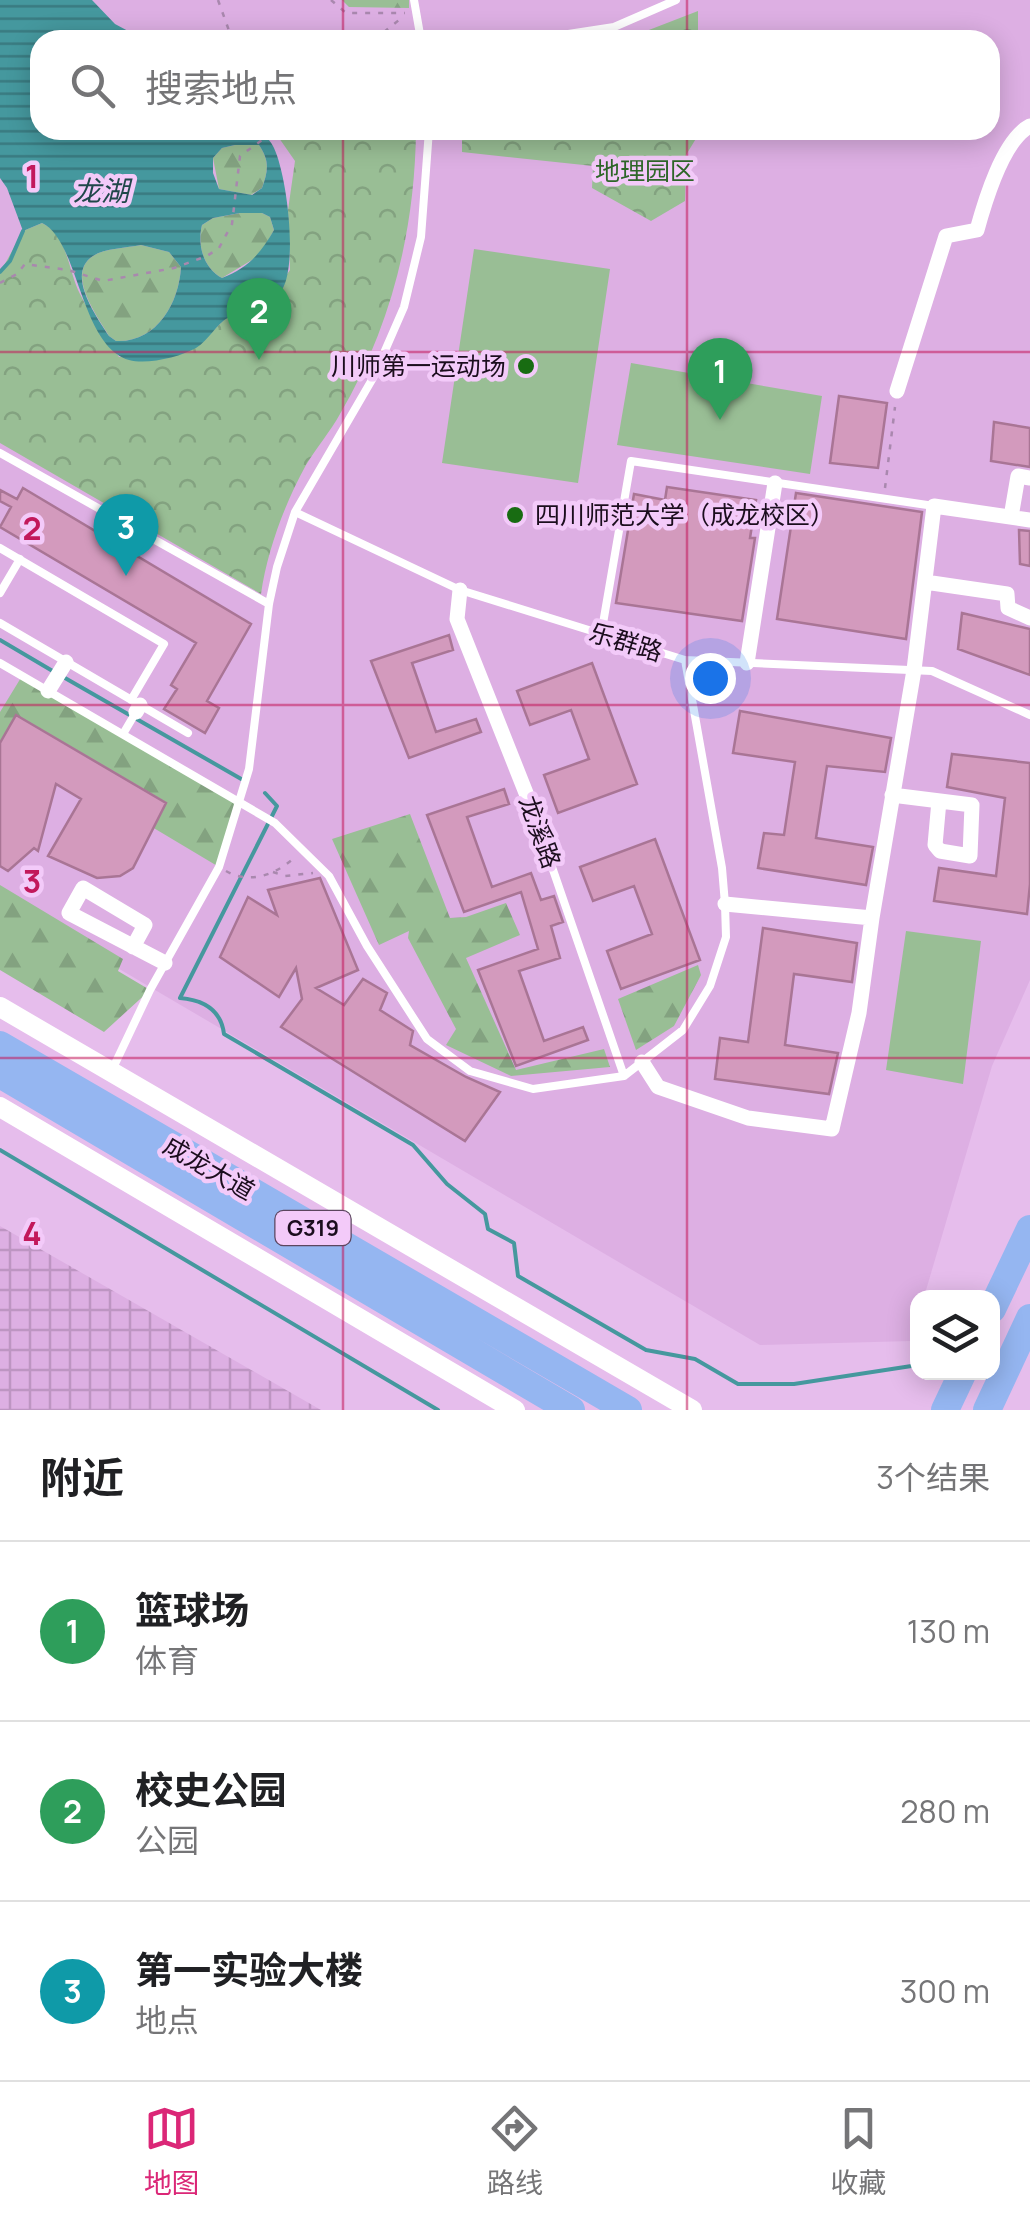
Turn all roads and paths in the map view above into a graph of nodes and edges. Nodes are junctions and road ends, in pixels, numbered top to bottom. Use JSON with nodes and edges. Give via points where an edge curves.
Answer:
{"nodes":[{"id":1,"x":218,"y":0,"type":"edge"},
{"id":2,"x":331,"y":0,"type":"edge"},
{"id":3,"x":414,"y":0,"type":"edge"},
{"id":4,"x":676,"y":0,"type":"edge"},
{"id":5,"x":229,"y":30,"type":"edge"},
{"id":6,"x":387,"y":30,"type":"edge"},
{"id":7,"x":419,"y":30,"type":"edge"},
{"id":8,"x":594,"y":30,"type":"edge"},
{"id":9,"x":1030,"y":126,"type":"edge"},
{"id":10,"x":262,"y":140,"type":"edge"},
{"id":11,"x":428,"y":140,"type":"edge"},
{"id":12,"x":0,"y":283,"type":"edge"},
{"id":13,"x":897,"y":391,"type":"joint"},
{"id":14,"x":0,"y":453,"type":"edge"},
{"id":15,"x":1030,"y":478,"type":"edge"},
{"id":16,"x":775,"y":483,"type":"junction"},
{"id":17,"x":884,"y":499,"type":"junction"},
{"id":18,"x":934,"y":506,"type":"junction"},
{"id":19,"x":295,"y":512,"type":"junction"},
{"id":20,"x":1011,"y":517,"type":"junction"},
{"id":21,"x":1030,"y":520,"type":"edge"},
{"id":22,"x":0,"y":548,"type":"edge"},
{"id":23,"x":20,"y":560,"type":"junction"},
{"id":24,"x":925,"y":582,"type":"junction"},
{"id":25,"x":460,"y":590,"type":"junction"},
{"id":26,"x":0,"y":593,"type":"edge"},
{"id":27,"x":269,"y":604,"type":"junction"},
{"id":28,"x":1030,"y":618,"type":"edge"},
{"id":29,"x":0,"y":623,"type":"edge"},
{"id":30,"x":601,"y":634,"type":"junction"},
{"id":31,"x":685,"y":660,"type":"junction"},
{"id":32,"x":0,"y":663,"type":"edge"},
{"id":33,"x":747,"y":663,"type":"junction"},
{"id":34,"x":914,"y":670,"type":"junction"},
{"id":35,"x":58,"y":675,"type":"junction"},
{"id":36,"x":134,"y":710,"type":"junction"},
{"id":37,"x":1030,"y":715,"type":"edge"},
{"id":38,"x":188,"y":733,"type":"dead end"},
{"id":39,"x":123,"y":734,"type":"junction"},
{"id":40,"x":892,"y":796,"type":"junction"},
{"id":41,"x":939,"y":801,"type":"dead end"},
{"id":42,"x":240,"y":802,"type":"junction"},
{"id":43,"x":530,"y":803,"type":"joint"},
{"id":44,"x":302,"y":848,"type":"junction"},
{"id":45,"x":321,"y":867,"type":"junction"},
{"id":46,"x":272,"y":871,"type":"junction"},
{"id":47,"x":233,"y":876,"type":"dead end"},
{"id":48,"x":725,"y":904,"type":"junction"},
{"id":49,"x":872,"y":918,"type":"junction"},
{"id":50,"x":134,"y":947,"type":"junction"},
{"id":51,"x":165,"y":963,"type":"junction"},
{"id":52,"x":0,"y":1007,"type":"edge"},
{"id":53,"x":0,"y":1044,"type":"edge"},
{"id":54,"x":642,"y":1062,"type":"junction"},
{"id":55,"x":110,"y":1072,"type":"junction"},
{"id":56,"x":0,"y":1074,"type":"edge"},
{"id":57,"x":624,"y":1076,"type":"junction"},
{"id":58,"x":0,"y":1107,"type":"edge"},
{"id":59,"x":1030,"y":1230,"type":"edge"},
{"id":60,"x":1000,"y":1292,"type":"edge"},
{"id":61,"x":1030,"y":1318,"type":"edge"},
{"id":62,"x":959,"y":1380,"type":"edge"},
{"id":63,"x":515,"y":1410,"type":"edge"},
{"id":64,"x":571,"y":1410,"type":"edge"},
{"id":65,"x":628,"y":1410,"type":"edge"},
{"id":66,"x":692,"y":1410,"type":"edge"},
{"id":67,"x":945,"y":1410,"type":"edge"},
{"id":68,"x":986,"y":1410,"type":"edge"}],
"edges":[{"from":1,"to":5,"type":"path"},
{"from":2,"to":6,"type":"path","via":[[346,13],[408,13]]},
{"from":3,"to":7,"type":"lane"},
{"from":4,"to":8,"type":"lane"},
{"from":9,"to":13,"type":"street","via":[[1017,132],[976,230],[946,236]]},
{"from":10,"to":12,"type":"path","via":[[240,156],[227,236],[207,256],[104,281],[24,264]]},
{"from":11,"to":19,"type":"lane","via":[[422,236],[404,308]]},
{"from":13,"to":17,"type":"path"},
{"from":14,"to":27,"type":"lane"},
{"from":15,"to":20,"type":"street","via":[[1018,476]]},
{"from":16,"to":17,"type":"lane"},
{"from":16,"to":30,"type":"lane","via":[[631,462]]},
{"from":16,"to":33,"type":"street"},
{"from":17,"to":18,"type":"lane"},
{"from":18,"to":20,"type":"street"},
{"from":18,"to":24,"type":"street"},
{"from":19,"to":25,"type":"lane","name":"乐群路"},
{"from":19,"to":27,"type":"lane"},
{"from":20,"to":21,"type":"street"},
{"from":22,"to":23,"type":"lane"},
{"from":23,"to":26,"type":"lane"},
{"from":23,"to":36,"type":"lane","via":[[164,644]]},
{"from":24,"to":28,"type":"street","via":[[1007,594],[1008,608]]},
{"from":24,"to":34,"type":"street"},
{"from":25,"to":30,"type":"lane","name":"乐群路"},
{"from":25,"to":43,"type":"street","name":"龙溪路","via":[[457,619]]},
{"from":27,"to":42,"type":"lane"},
{"from":29,"to":35,"type":"lane"},
{"from":30,"to":31,"type":"lane","name":"乐群路"},
{"from":31,"to":33,"type":"lane","name":"乐群路"},
{"from":31,"to":48,"type":"lane"},
{"from":32,"to":35,"type":"lane"},
{"from":33,"to":34,"type":"lane","name":"乐群路"},
{"from":34,"to":37,"type":"lane","name":"乐群路","via":[[932,671]]},
{"from":34,"to":40,"type":"street"},
{"from":35,"to":36,"type":"lane"},
{"from":35,"to":39,"type":"lane"},
{"from":36,"to":38,"type":"lane"},
{"from":36,"to":39,"type":"lane"},
{"from":39,"to":42,"type":"lane"},
{"from":40,"to":41,"type":"street"},
{"from":40,"to":49,"type":"street"},
{"from":42,"to":44,"type":"lane"},
{"from":42,"to":51,"type":"lane","via":[[218,867]]},
{"from":43,"to":57,"type":"lane","name":"龙溪路"},
{"from":44,"to":45,"type":"lane"},
{"from":44,"to":46,"type":"path"},
{"from":45,"to":46,"type":"path","via":[[306,876]]},
{"from":45,"to":57,"type":"lane","via":[[427,1039],[470,1071],[533,1089]]},
{"from":46,"to":47,"type":"path","via":[[260,878]]},
{"from":48,"to":49,"type":"street"},
{"from":48,"to":54,"type":"lane","via":[[726,937],[710,986],[683,1030]]},
{"from":49,"to":54,"type":"street","via":[[859,1013],[832,1128],[748,1118],[658,1087]]},
{"from":50,"to":50,"type":"street","via":[[69,914],[83,888],[145,925]]},
{"from":50,"to":51,"type":"street"},
{"from":51,"to":55,"type":"lane"},
{"from":52,"to":55,"type":"street"},
{"from":53,"to":65,"type":"highway","name":"成龙大道","number":"G319"},
{"from":54,"to":57,"type":"lane"},
{"from":55,"to":66,"type":"street"},
{"from":56,"to":64,"type":"highway","name":"成龙大道","number":"G319"},
{"from":58,"to":63,"type":"street"},
{"from":59,"to":60,"type":"highway"},
{"from":61,"to":68,"type":"highway"},
{"from":62,"to":67,"type":"highway"}]}
